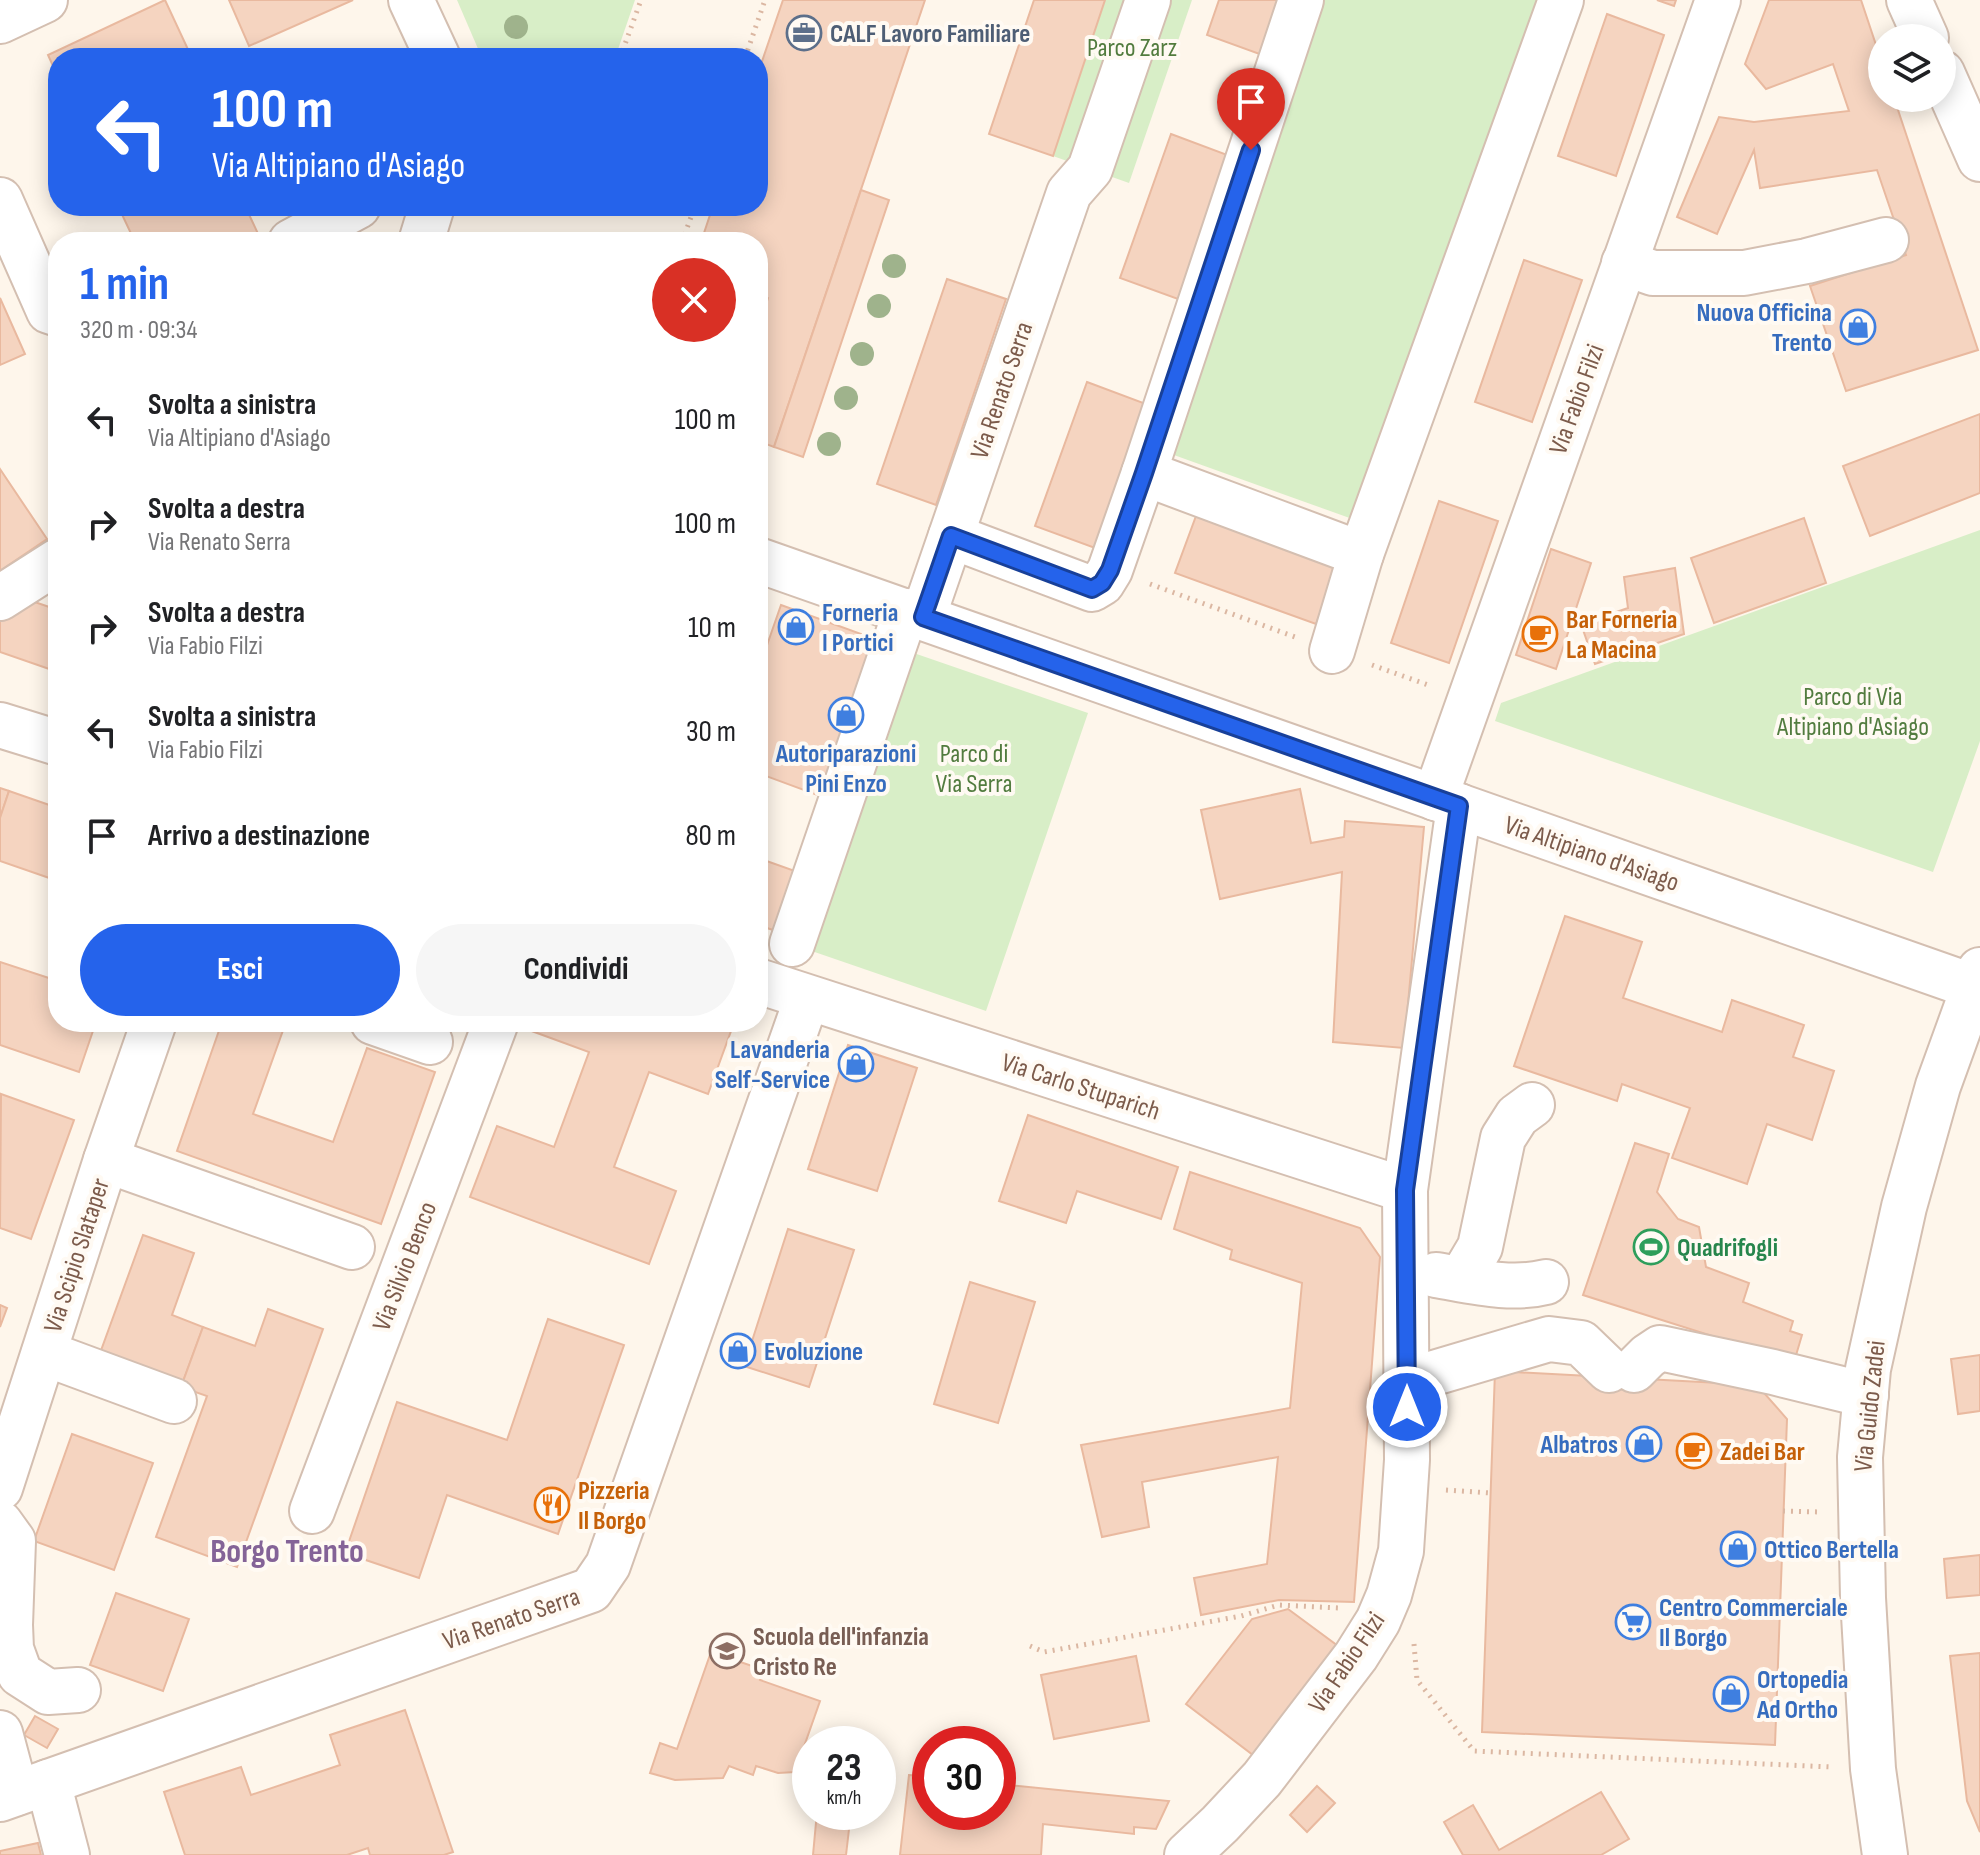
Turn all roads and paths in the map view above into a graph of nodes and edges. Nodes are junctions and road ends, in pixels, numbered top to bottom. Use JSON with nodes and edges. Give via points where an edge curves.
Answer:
{"nodes":[{"id":1,"x":45,"y":0,"type":"edge"},
{"id":2,"x":411,"y":0,"type":"edge"},
{"id":3,"x":641,"y":0,"type":"edge"},
{"id":4,"x":765,"y":0,"type":"edge"},
{"id":5,"x":1148,"y":0,"type":"edge"},
{"id":6,"x":1301,"y":0,"type":"edge"},
{"id":7,"x":1561,"y":0,"type":"edge"},
{"id":8,"x":1718,"y":0,"type":"edge"},
{"id":9,"x":1909,"y":0,"type":"edge"},
{"id":10,"x":0,"y":21,"type":"edge"},
{"id":11,"x":1920,"y":24,"type":"edge"},
{"id":12,"x":433,"y":48,"type":"edge"},
{"id":13,"x":624,"y":48,"type":"edge"},
{"id":14,"x":748,"y":48,"type":"edge"},
{"id":15,"x":1956,"y":105,"type":"edge"},
{"id":16,"x":1980,"y":159,"type":"edge"},
{"id":17,"x":0,"y":200,"type":"edge"},
{"id":18,"x":339,"y":216,"type":"edge"},
{"id":19,"x":310,"y":232,"type":"edge"},
{"id":20,"x":1886,"y":240,"type":"dead end"},
{"id":21,"x":1624,"y":263,"type":"junction"},
{"id":22,"x":48,"y":309,"type":"edge"},
{"id":23,"x":1144,"y":473,"type":"junction"},
{"id":24,"x":951,"y":536,"type":"junction"},
{"id":25,"x":1361,"y":554,"type":"junction"},
{"id":26,"x":768,"y":563,"type":"edge"},
{"id":27,"x":48,"y":567,"type":"edge"},
{"id":28,"x":0,"y":598,"type":"edge"},
{"id":29,"x":914,"y":614,"type":"junction"},
{"id":30,"x":1332,"y":651,"type":"dead end"},
{"id":31,"x":0,"y":725,"type":"edge"},
{"id":32,"x":48,"y":740,"type":"edge"},
{"id":33,"x":1447,"y":802,"type":"junction"},
{"id":34,"x":792,"y":944,"type":"dead end"},
{"id":35,"x":1978,"y":982,"type":"edge"},
{"id":36,"x":768,"y":984,"type":"edge"},
{"id":37,"x":807,"y":998,"type":"junction"},
{"id":38,"x":151,"y":1032,"type":"edge"},
{"id":39,"x":402,"y":1032,"type":"edge"},
{"id":40,"x":492,"y":1032,"type":"edge"},
{"id":41,"x":430,"y":1042,"type":"dead end"},
{"id":42,"x":1532,"y":1105,"type":"dead end"},
{"id":43,"x":106,"y":1160,"type":"junction"},
{"id":44,"x":1405,"y":1190,"type":"junction"},
{"id":45,"x":352,"y":1247,"type":"dead end"},
{"id":46,"x":1406,"y":1271,"type":"junction"},
{"id":47,"x":1461,"y":1279,"type":"junction"},
{"id":48,"x":1546,"y":1282,"type":"dead end"},
{"id":49,"x":1796,"y":1348,"type":"dead end"},
{"id":50,"x":44,"y":1353,"type":"junction"},
{"id":51,"x":1407,"y":1381,"type":"junction"},
{"id":52,"x":1867,"y":1382,"type":"junction"},
{"id":53,"x":174,"y":1401,"type":"dead end"},
{"id":54,"x":0,"y":1488,"type":"edge"},
{"id":55,"x":1464,"y":1491,"type":"dead end"},
{"id":56,"x":1491,"y":1493,"type":"dead end"},
{"id":57,"x":312,"y":1511,"type":"dead end"},
{"id":58,"x":1783,"y":1511,"type":"dead end"},
{"id":59,"x":1823,"y":1513,"type":"dead end"},
{"id":60,"x":0,"y":1523,"type":"edge"},
{"id":61,"x":1348,"y":1609,"type":"dead end"},
{"id":62,"x":1414,"y":1640,"type":"dead end"},
{"id":63,"x":1030,"y":1646,"type":"dead end"},
{"id":64,"x":78,"y":1690,"type":"dead end"},
{"id":65,"x":0,"y":1733,"type":"edge"},
{"id":66,"x":1873,"y":1769,"type":"junction"},
{"id":67,"x":22,"y":1791,"type":"edge"},
{"id":68,"x":1892,"y":1848,"type":"edge"},
{"id":69,"x":67,"y":1855,"type":"edge"},
{"id":70,"x":1187,"y":1855,"type":"edge"}],
"edges":[{"from":1,"to":10,"type":"street"},
{"from":2,"to":12,"type":"street"},
{"from":3,"to":13,"type":"path"},
{"from":4,"to":14,"type":"path"},
{"from":5,"to":24,"type":"street","name":"Via Renato Serra","via":[[1090,169],[1069,193]]},
{"from":6,"to":23,"type":"street"},
{"from":7,"to":25,"type":"street"},
{"from":8,"to":21,"type":"street","name":"Via Fabio Filzi"},
{"from":9,"to":11,"type":"street"},
{"from":15,"to":16,"type":"street"},
{"from":17,"to":22,"type":"street"},
{"from":18,"to":19,"type":"street"},
{"from":20,"to":21,"type":"street","via":[[1744,273],[1653,273]]},
{"from":21,"to":33,"type":"street","name":"Via Fabio Filzi"},
{"from":23,"to":24,"type":"street","via":[[1110,570],[1092,589]]},
{"from":23,"to":25,"type":"street"},
{"from":24,"to":29,"type":"street","name":"Via Renato Serra"},
{"from":25,"to":30,"type":"street"},
{"from":26,"to":29,"type":"street","name":"Via Altipiano d'Asiago"},
{"from":27,"to":28,"type":"street"},
{"from":29,"to":33,"type":"street","name":"Via Altipiano d'Asiago"},
{"from":29,"to":34,"type":"street","name":"Via Renato Serra"},
{"from":31,"to":32,"type":"street"},
{"from":33,"to":35,"type":"street","name":"Via Altipiano d'Asiago"},
{"from":33,"to":44,"type":"street","name":"Via Fabio Filzi"},
{"from":35,"to":52,"type":"street","name":"Via Guido Zadei","via":[[1933,1101]]},
{"from":36,"to":37,"type":"street","name":"Via Carlo Stuparich"},
{"from":37,"to":44,"type":"street","name":"Via Carlo Stuparich"},
{"from":37,"to":67,"type":"street","name":"Via Renato Serra","via":[[639,1533],[591,1590]]},
{"from":38,"to":43,"type":"street","name":"Via Scipio Slataper"},
{"from":39,"to":41,"type":"street"},
{"from":40,"to":57,"type":"street","name":"Via Silvio Benco"},
{"from":42,"to":47,"type":"street","via":[[1517,1116],[1503,1138],[1480,1247]]},
{"from":43,"to":45,"type":"street"},
{"from":43,"to":50,"type":"street","name":"Via Scipio Slataper"},
{"from":44,"to":46,"type":"street","name":"Via Fabio Filzi"},
{"from":46,"to":47,"type":"street"},
{"from":46,"to":51,"type":"street","name":"Via Fabio Filzi"},
{"from":47,"to":48,"type":"street","via":[[1516,1287]]},
{"from":49,"to":52,"type":"street"},
{"from":50,"to":53,"type":"street"},
{"from":50,"to":54,"type":"street","name":"Via Scipio Slataper"},
{"from":51,"to":52,"type":"street","via":[[1549,1339],[1581,1343],[1622,1370],[1660,1348],[1773,1372]]},
{"from":51,"to":70,"type":"street","name":"Via Fabio Filzi","via":[[1401,1551],[1378,1621],[1262,1779]]},
{"from":52,"to":66,"type":"street","name":"Via Guido Zadei","via":[[1860,1457]]},
{"from":55,"to":56,"type":"path"},
{"from":58,"to":59,"type":"path"},
{"from":60,"to":64,"type":"street","via":[[13,1541],[11,1649],[20,1674],[48,1692]]},
{"from":61,"to":63,"type":"path","via":[[1279,1605],[1044,1652]]},
{"from":62,"to":66,"type":"path","via":[[1417,1680],[1474,1751]]},
{"from":65,"to":67,"type":"street"},
{"from":66,"to":68,"type":"street","name":"Via Guido Zadei"},
{"from":67,"to":69,"type":"street"}]}
